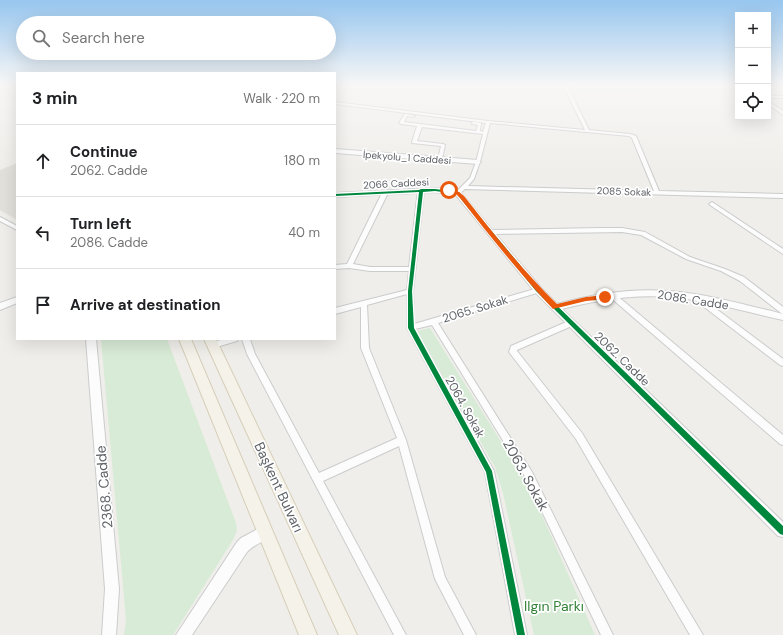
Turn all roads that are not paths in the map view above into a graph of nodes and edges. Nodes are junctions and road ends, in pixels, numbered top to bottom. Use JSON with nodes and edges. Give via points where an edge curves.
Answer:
{"nodes":[{"id":1,"x":432,"y":115,"type":"edge"},
{"id":2,"x":580,"y":115,"type":"edge"},
{"id":3,"x":488,"y":122,"type":"junction"},
{"id":4,"x":420,"y":125,"type":"junction"},
{"id":5,"x":478,"y":132,"type":"junction"},
{"id":6,"x":588,"y":132,"type":"junction"},
{"id":7,"x":485,"y":133,"type":"junction"},
{"id":8,"x":336,"y":151,"type":"edge"},
{"id":9,"x":440,"y":159,"type":"junction"},
{"id":10,"x":478,"y":162,"type":"junction"},
{"id":11,"x":421,"y":190,"type":"junction"},
{"id":12,"x":461,"y":190,"type":"junction"},
{"id":13,"x":385,"y":192,"type":"junction"},
{"id":14,"x":657,"y":192,"type":"junction"},
{"id":15,"x":336,"y":195,"type":"edge"},
{"id":16,"x":783,"y":196,"type":"edge"},
{"id":17,"x":712,"y":204,"type":"dead end"},
{"id":18,"x":0,"y":218,"type":"edge"},
{"id":19,"x":16,"y":227,"type":"edge"},
{"id":20,"x":490,"y":232,"type":"junction"},
{"id":21,"x":783,"y":252,"type":"edge"},
{"id":22,"x":349,"y":266,"type":"junction"},
{"id":23,"x":336,"y":267,"type":"edge"},
{"id":24,"x":413,"y":269,"type":"junction"},
{"id":25,"x":538,"y":290,"type":"junction"},
{"id":26,"x":410,"y":291,"type":"junction"},
{"id":27,"x":613,"y":296,"type":"junction"},
{"id":28,"x":697,"y":298,"type":"junction"},
{"id":29,"x":16,"y":300,"type":"edge"},
{"id":30,"x":364,"y":303,"type":"junction"},
{"id":31,"x":0,"y":306,"type":"edge"},
{"id":32,"x":556,"y":307,"type":"junction"},
{"id":33,"x":336,"y":311,"type":"edge"},
{"id":34,"x":783,"y":311,"type":"edge"},
{"id":35,"x":783,"y":316,"type":"edge"},
{"id":36,"x":433,"y":321,"type":"junction"},
{"id":37,"x":570,"y":323,"type":"junction"},
{"id":38,"x":411,"y":328,"type":"junction"},
{"id":39,"x":91,"y":340,"type":"edge"},
{"id":40,"x":185,"y":340,"type":"edge"},
{"id":41,"x":226,"y":340,"type":"edge"},
{"id":42,"x":246,"y":340,"type":"edge"},
{"id":43,"x":211,"y":342,"type":"edge"},
{"id":44,"x":783,"y":363,"type":"edge"},
{"id":45,"x":781,"y":436,"type":"edge"},
{"id":46,"x":402,"y":440,"type":"junction"},
{"id":47,"x":317,"y":479,"type":"junction"},
{"id":48,"x":783,"y":531,"type":"edge"},
{"id":49,"x":265,"y":532,"type":"junction"},
{"id":50,"x":110,"y":635,"type":"edge"},
{"id":51,"x":183,"y":635,"type":"edge"},
{"id":52,"x":308,"y":635,"type":"edge"},
{"id":53,"x":348,"y":635,"type":"edge"},
{"id":54,"x":400,"y":635,"type":"edge"},
{"id":55,"x":470,"y":635,"type":"edge"},
{"id":56,"x":521,"y":635,"type":"edge"},
{"id":57,"x":607,"y":635,"type":"edge"},
{"id":58,"x":697,"y":635,"type":"edge"}],
"edges":[{"from":1,"to":3,"type":"street"},
{"from":2,"to":6,"type":"street"},
{"from":3,"to":6,"type":"street"},
{"from":3,"to":7,"type":"street"},
{"from":4,"to":5,"type":"street"},
{"from":4,"to":5,"type":"street","via":[[401,123],[406,115],[480,124]]},
{"from":4,"to":9,"type":"street","via":[[414,142],[443,145]]},
{"from":5,"to":7,"type":"street"},
{"from":6,"to":14,"type":"street","via":[[634,137]]},
{"from":7,"to":10,"type":"street"},
{"from":8,"to":9,"type":"street","name":"İpekyolu_1 Caddesi"},
{"from":9,"to":10,"type":"street","name":"İpekyolu_1 Caddesi"},
{"from":10,"to":12,"type":"street","via":[[472,179]]},
{"from":11,"to":12,"type":"street","name":"2066 Caddesi"},
{"from":11,"to":13,"type":"street","name":"2066 Caddesi"},
{"from":11,"to":24,"type":"street","name":"2064. Sokak"},
{"from":12,"to":14,"type":"street","name":"2085 Sokak"},
{"from":12,"to":20,"type":"street","name":"2062. Cadde"},
{"from":13,"to":15,"type":"street","name":"2066 Caddesi"},
{"from":13,"to":22,"type":"street"},
{"from":14,"to":16,"type":"street","name":"2085 Sokak"},
{"from":17,"to":21,"type":"street"},
{"from":18,"to":19,"type":"street"},
{"from":20,"to":25,"type":"street","name":"2062. Cadde"},
{"from":20,"to":34,"type":"street","via":[[628,230],[643,234],[688,258],[742,279]]},
{"from":22,"to":23,"type":"street"},
{"from":22,"to":24,"type":"street","via":[[370,269]]},
{"from":24,"to":26,"type":"street","name":"2064. Sokak"},
{"from":25,"to":32,"type":"street","name":"2062. Cadde"},
{"from":25,"to":36,"type":"street","name":"2065. Sokak"},
{"from":26,"to":30,"type":"street"},
{"from":26,"to":38,"type":"street","name":"2064. Sokak"},
{"from":27,"to":28,"type":"street","name":"2086. Cadde","via":[[646,294]]},
{"from":27,"to":32,"type":"street","name":"2086. Cadde","via":[[586,299]]},
{"from":27,"to":45,"type":"street"},
{"from":28,"to":35,"type":"street","name":"2086. Cadde"},
{"from":28,"to":44,"type":"street"},
{"from":29,"to":31,"type":"street"},
{"from":30,"to":33,"type":"street"},
{"from":30,"to":46,"type":"street","via":[[365,348]]},
{"from":32,"to":37,"type":"street","name":"2062. Cadde"},
{"from":36,"to":38,"type":"street","name":"2065. Sokak"},
{"from":36,"to":57,"type":"street","name":"2063. Sokak","via":[[529,475]]},
{"from":37,"to":48,"type":"street","name":"2062. Cadde"},
{"from":37,"to":58,"type":"street","via":[[514,348],[513,352],[579,436]]},
{"from":38,"to":56,"type":"street","name":"2064. Sokak","via":[[489,470]]},
{"from":39,"to":50,"type":"street","name":"2368. Cadde","via":[[112,589]]},
{"from":40,"to":49,"type":"main road"},
{"from":41,"to":43,"type":"street"},
{"from":42,"to":47,"type":"street","via":[[251,354]]},
{"from":43,"to":53,"type":"main road","name":"Başkent Bulvarı"},
{"from":46,"to":47,"type":"street"},
{"from":46,"to":55,"type":"street","via":[[440,579]]},
{"from":47,"to":54,"type":"street"},
{"from":49,"to":51,"type":"street","via":[[242,547]]},
{"from":49,"to":52,"type":"main road"}]}
